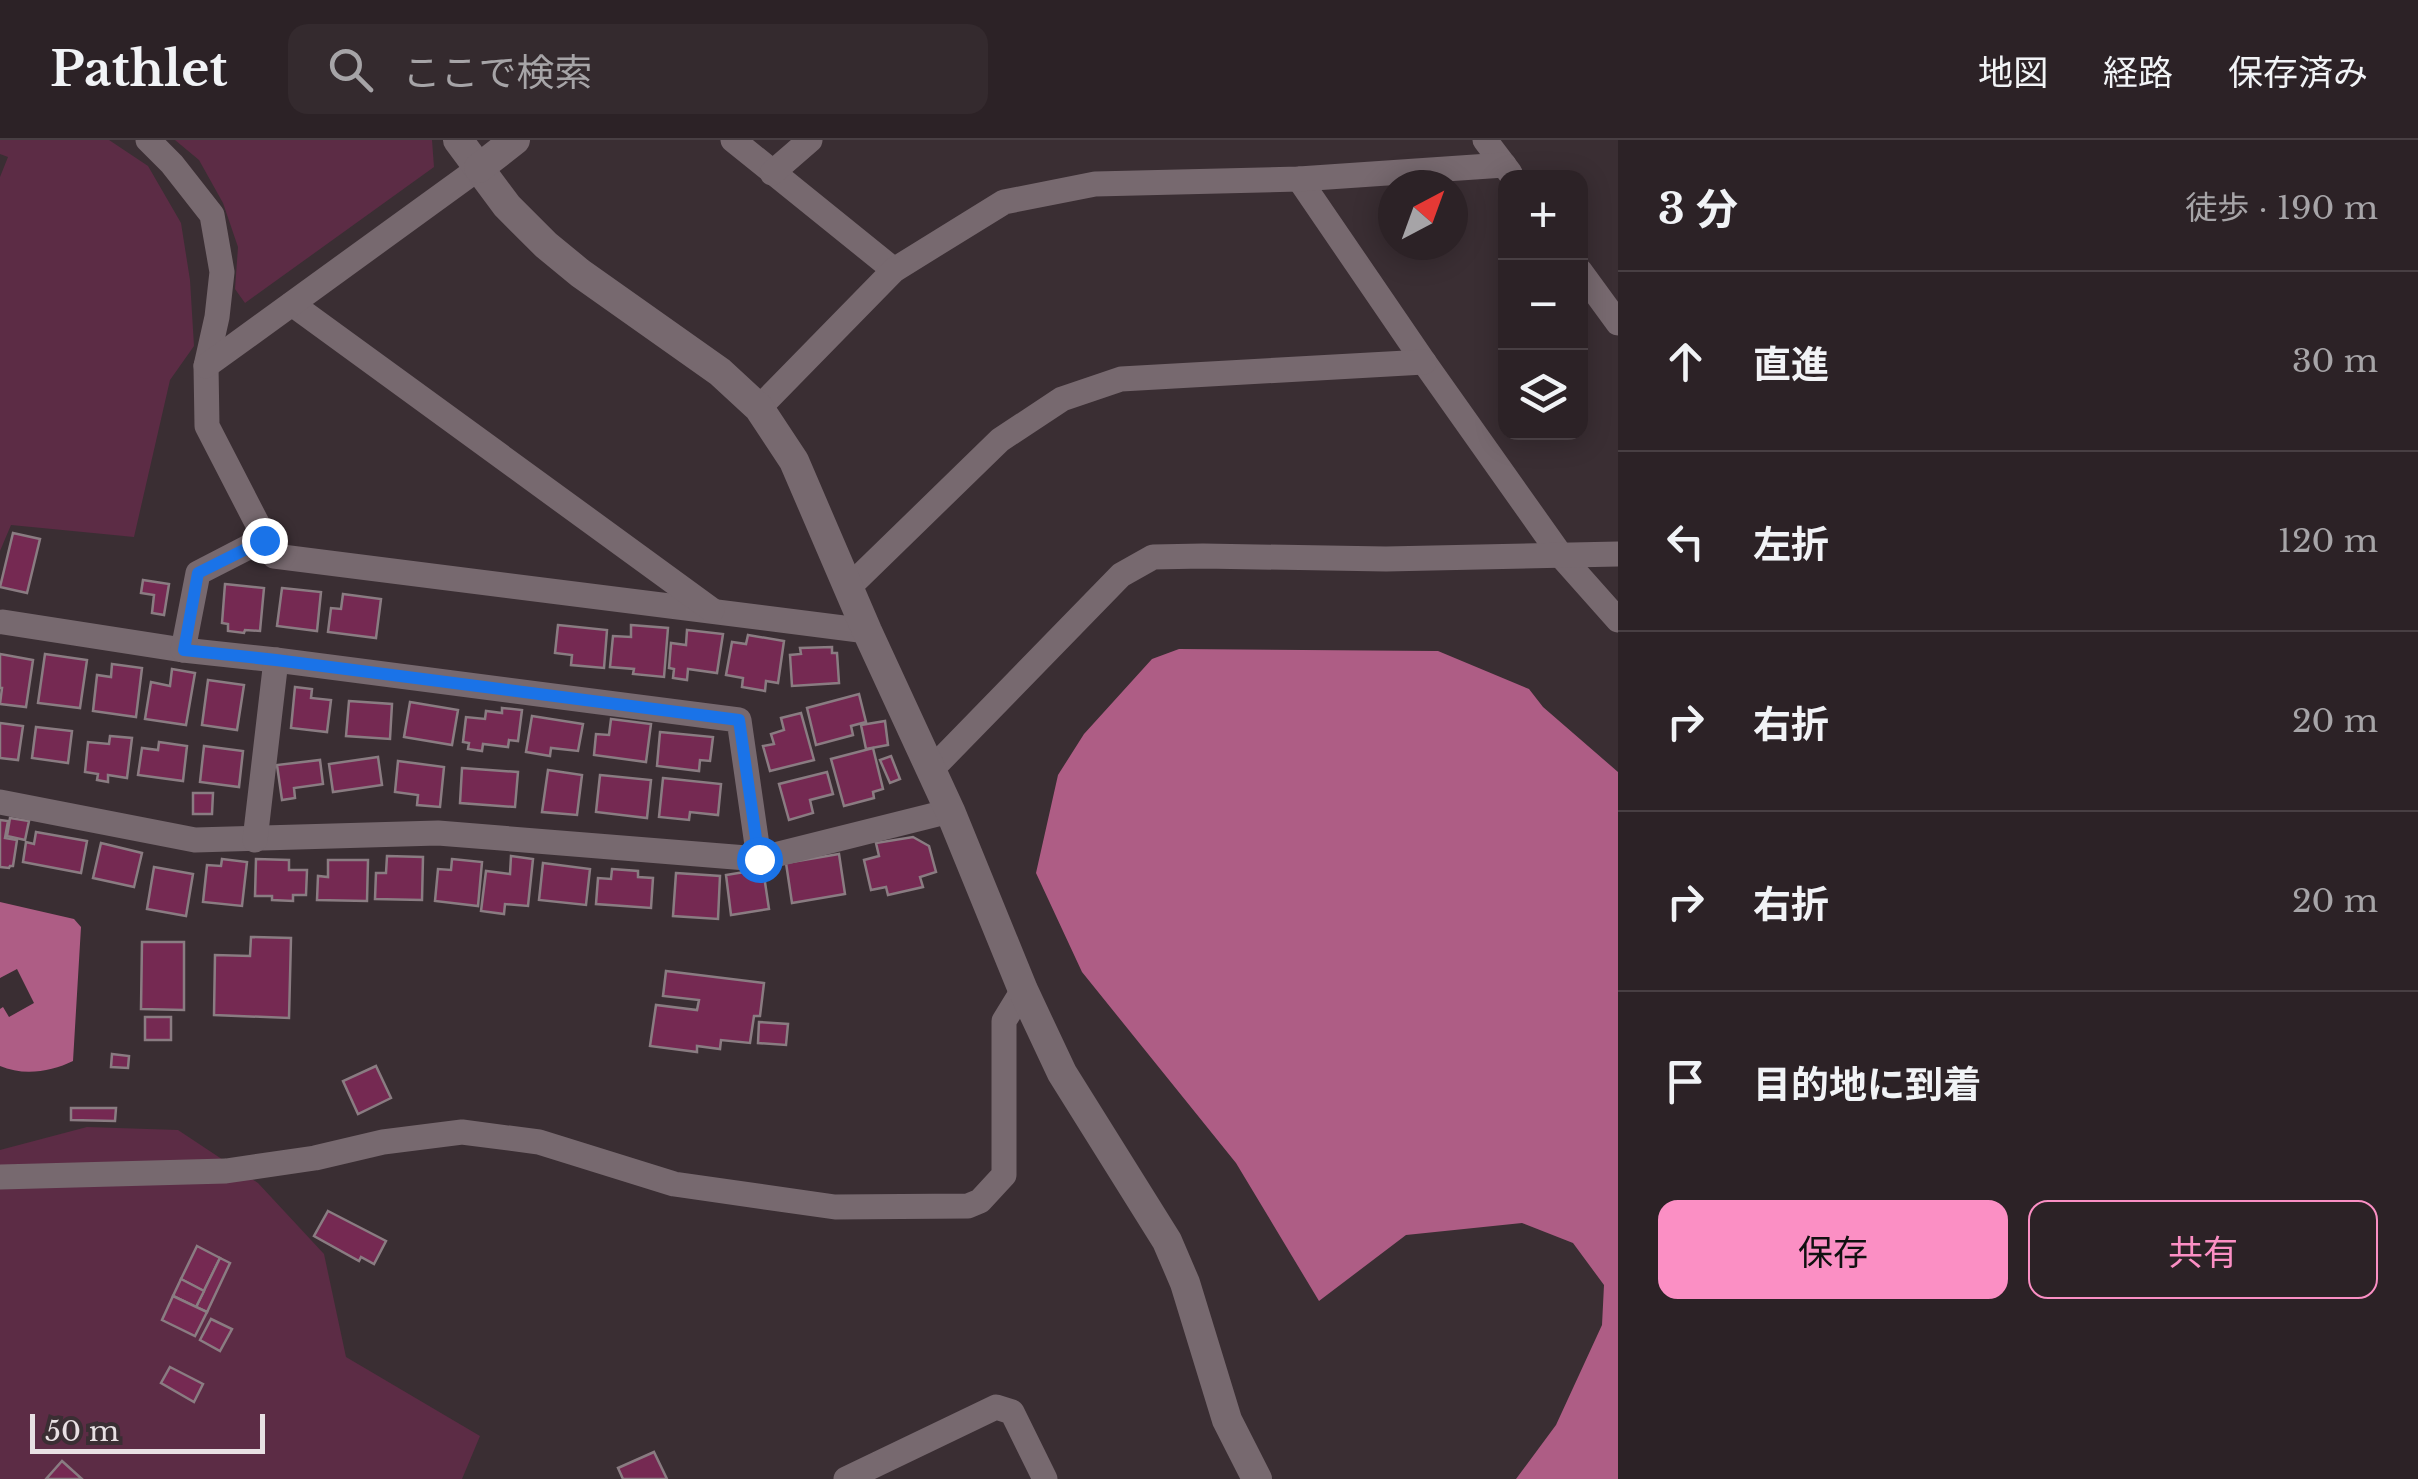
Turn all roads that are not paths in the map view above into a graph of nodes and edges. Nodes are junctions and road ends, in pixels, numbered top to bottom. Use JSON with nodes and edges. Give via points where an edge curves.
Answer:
{"nodes":[{"id":1,"x":148,"y":140,"type":"edge"},
{"id":2,"x":458,"y":140,"type":"edge"},
{"id":3,"x":515,"y":140,"type":"edge"},
{"id":4,"x":733,"y":140,"type":"edge"},
{"id":5,"x":810,"y":140,"type":"edge"},
{"id":6,"x":1486,"y":140,"type":"edge"},
{"id":7,"x":479,"y":168,"type":"junction"},
{"id":8,"x":1507,"y":170,"type":"edge"},
{"id":9,"x":1498,"y":171,"type":"edge"},
{"id":10,"x":772,"y":173,"type":"junction"},
{"id":11,"x":1299,"y":179,"type":"junction"},
{"id":12,"x":894,"y":270,"type":"junction"},
{"id":13,"x":1588,"y":282,"type":"edge"},
{"id":14,"x":292,"y":304,"type":"junction"},
{"id":15,"x":1618,"y":323,"type":"edge"},
{"id":16,"x":1424,"y":362,"type":"junction"},
{"id":17,"x":206,"y":366,"type":"junction"},
{"id":18,"x":758,"y":408,"type":"junction"},
{"id":19,"x":264,"y":540,"type":"junction"},
{"id":20,"x":1618,"y":554,"type":"edge"},
{"id":21,"x":1562,"y":557,"type":"junction"},
{"id":22,"x":850,"y":587,"type":"junction"},
{"id":23,"x":715,"y":612,"type":"junction"},
{"id":24,"x":1618,"y":620,"type":"edge"},
{"id":25,"x":3,"y":622,"type":"dead end"},
{"id":26,"x":867,"y":630,"type":"junction"},
{"id":27,"x":184,"y":650,"type":"junction"},
{"id":28,"x":276,"y":660,"type":"junction"},
{"id":29,"x":932,"y":769,"type":"junction"},
{"id":30,"x":0,"y":802,"type":"edge"},
{"id":31,"x":950,"y":812,"type":"junction"},
{"id":32,"x":255,"y":840,"type":"junction"},
{"id":33,"x":759,"y":859,"type":"junction"},
{"id":34,"x":1023,"y":990,"type":"junction"},
{"id":35,"x":0,"y":1178,"type":"edge"},
{"id":36,"x":846,"y":1479,"type":"edge"},
{"id":37,"x":1045,"y":1479,"type":"edge"},
{"id":38,"x":1257,"y":1479,"type":"edge"}],
"edges":[{"from":1,"to":17,"type":"street","via":[[212,214],[222,272]]},
{"from":2,"to":7,"type":"street"},
{"from":3,"to":7,"type":"street"},
{"from":4,"to":10,"type":"street"},
{"from":5,"to":10,"type":"street"},
{"from":6,"to":8,"type":"street"},
{"from":7,"to":14,"type":"street"},
{"from":7,"to":18,"type":"street","via":[[546,245],[720,372]]},
{"from":9,"to":11,"type":"street"},
{"from":10,"to":12,"type":"street"},
{"from":11,"to":12,"type":"street","via":[[1095,184],[1004,202]]},
{"from":11,"to":16,"type":"street"},
{"from":12,"to":18,"type":"street"},
{"from":13,"to":15,"type":"street"},
{"from":14,"to":17,"type":"street"},
{"from":14,"to":23,"type":"street"},
{"from":16,"to":21,"type":"street"},
{"from":16,"to":22,"type":"street","via":[[1121,379],[1062,399],[1000,440]]},
{"from":17,"to":19,"type":"street","via":[[208,426]]},
{"from":18,"to":22,"type":"street","via":[[794,461]]},
{"from":19,"to":23,"type":"street","via":[[274,556]]},
{"from":19,"to":27,"type":"street","via":[[198,573]]},
{"from":20,"to":21,"type":"street"},
{"from":21,"to":24,"type":"street"},
{"from":21,"to":29,"type":"street","via":[[1153,558],[1121,575]]},
{"from":22,"to":26,"type":"street"},
{"from":23,"to":26,"type":"street"},
{"from":25,"to":27,"type":"street"},
{"from":26,"to":29,"type":"street"},
{"from":27,"to":28,"type":"street"},
{"from":28,"to":32,"type":"street"},
{"from":28,"to":33,"type":"street","via":[[739,720]]},
{"from":29,"to":31,"type":"street"},
{"from":30,"to":32,"type":"street","via":[[195,840]]},
{"from":31,"to":33,"type":"street"},
{"from":31,"to":34,"type":"street"},
{"from":32,"to":33,"type":"street","via":[[438,833]]},
{"from":34,"to":35,"type":"street","via":[[1004,1021],[1004,1175],[968,1206],[835,1207],[692,1187],[539,1142],[462,1132],[226,1171]]},
{"from":34,"to":38,"type":"street","via":[[1062,1073],[1167,1241],[1228,1420]]},
{"from":36,"to":37,"type":"street","via":[[996,1406],[1012,1412]]}]}
